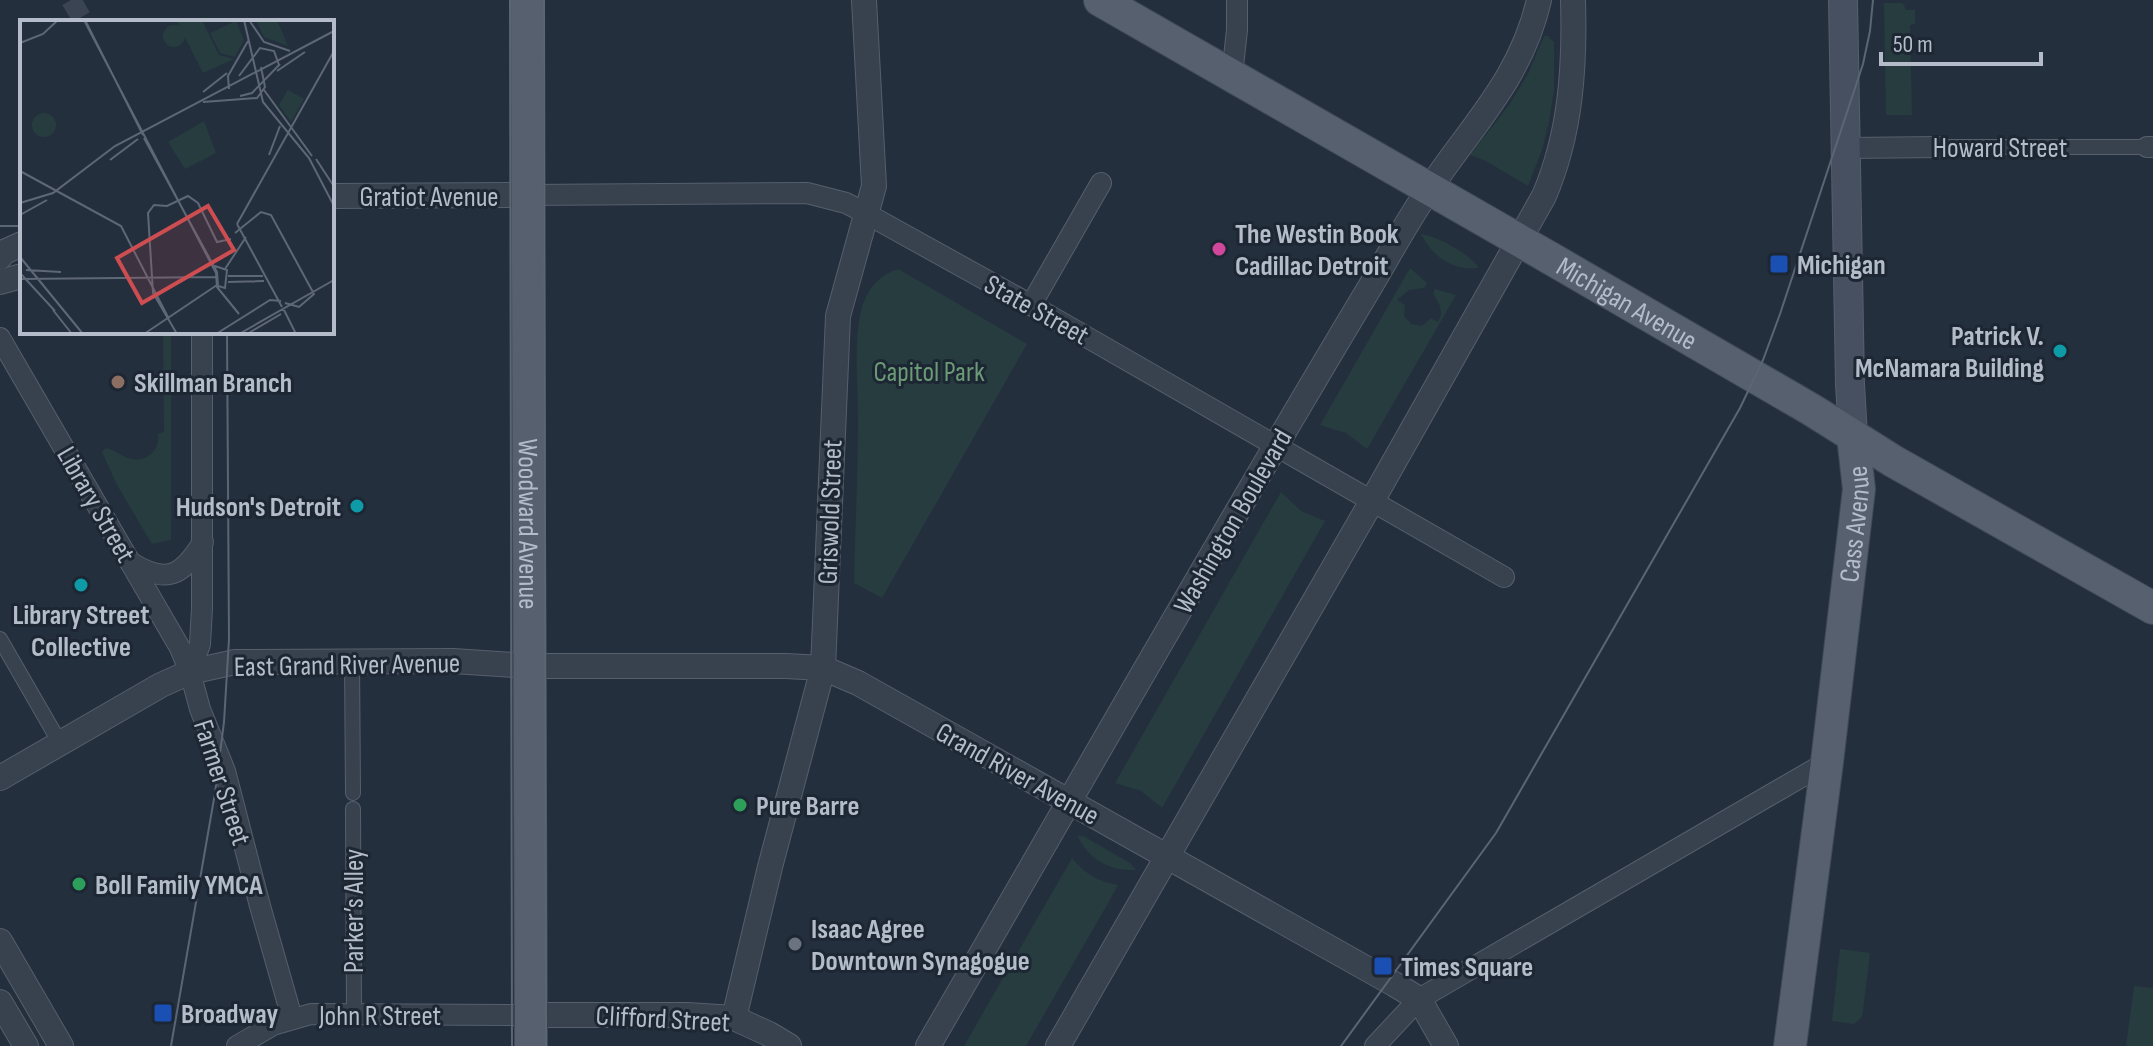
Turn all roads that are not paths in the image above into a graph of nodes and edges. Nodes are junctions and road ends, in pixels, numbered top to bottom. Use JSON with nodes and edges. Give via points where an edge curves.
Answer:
{"nodes":[{"id":1,"x":527,"y":0,"type":"edge"},
{"id":2,"x":864,"y":0,"type":"edge"},
{"id":3,"x":1100,"y":0,"type":"edge"},
{"id":4,"x":1237,"y":0,"type":"edge"},
{"id":5,"x":1539,"y":0,"type":"edge"},
{"id":6,"x":1573,"y":0,"type":"edge"},
{"id":7,"x":1843,"y":0,"type":"edge"},
{"id":8,"x":1232,"y":75,"type":"junction"},
{"id":9,"x":1940,"y":147,"type":"joint"},
{"id":10,"x":2150,"y":147,"type":"edge"},
{"id":11,"x":1846,"y":148,"type":"junction"},
{"id":12,"x":1101,"y":183,"type":"dead end"},
{"id":13,"x":1429,"y":189,"type":"junction"},
{"id":14,"x":527,"y":195,"type":"junction"},
{"id":15,"x":334,"y":196,"type":"edge"},
{"id":16,"x":867,"y":214,"type":"junction"},
{"id":17,"x":1519,"y":240,"type":"junction"},
{"id":18,"x":20,"y":245,"type":"edge"},
{"id":19,"x":0,"y":257,"type":"edge"},
{"id":20,"x":20,"y":277,"type":"edge"},
{"id":21,"x":0,"y":282,"type":"edge"},
{"id":22,"x":1031,"y":305,"type":"junction"},
{"id":23,"x":202,"y":334,"type":"edge"},
{"id":24,"x":0,"y":338,"type":"edge"},
{"id":25,"x":1853,"y":436,"type":"junction"},
{"id":26,"x":1275,"y":445,"type":"junction"},
{"id":27,"x":1372,"y":501,"type":"junction"},
{"id":28,"x":203,"y":542,"type":"junction"},
{"id":29,"x":130,"y":562,"type":"junction"},
{"id":30,"x":1504,"y":577,"type":"dead end"},
{"id":31,"x":2153,"y":608,"type":"edge"},
{"id":32,"x":0,"y":639,"type":"edge"},
{"id":33,"x":352,"y":661,"type":"junction"},
{"id":34,"x":529,"y":666,"type":"junction"},
{"id":35,"x":823,"y":668,"type":"junction"},
{"id":36,"x":190,"y":672,"type":"junction"},
{"id":37,"x":60,"y":743,"type":"junction"},
{"id":38,"x":1827,"y":762,"type":"junction"},
{"id":39,"x":0,"y":778,"type":"edge"},
{"id":40,"x":353,"y":793,"type":"dead end"},
{"id":41,"x":1070,"y":802,"type":"junction"},
{"id":42,"x":353,"y":809,"type":"dead end"},
{"id":43,"x":1167,"y":858,"type":"junction"},
{"id":44,"x":0,"y":941,"type":"edge"},
{"id":45,"x":1419,"y":999,"type":"junction"},
{"id":46,"x":0,"y":1002,"type":"edge"},
{"id":47,"x":354,"y":1013,"type":"junction"},
{"id":48,"x":292,"y":1018,"type":"junction"},
{"id":49,"x":734,"y":1018,"type":"junction"},
{"id":50,"x":531,"y":1030,"type":"edge"},
{"id":51,"x":26,"y":1046,"type":"edge"},
{"id":52,"x":61,"y":1046,"type":"edge"},
{"id":53,"x":237,"y":1046,"type":"edge"},
{"id":54,"x":789,"y":1046,"type":"edge"},
{"id":55,"x":928,"y":1046,"type":"edge"},
{"id":56,"x":1058,"y":1046,"type":"edge"},
{"id":57,"x":1375,"y":1046,"type":"edge"},
{"id":58,"x":1446,"y":1046,"type":"edge"},
{"id":59,"x":1790,"y":1046,"type":"edge"}],
"edges":[{"from":1,"to":14,"type":"main road","name":"Woodward Avenue"},
{"from":2,"to":16,"type":"street","name":"Griswold Street","via":[[874,186]]},
{"from":3,"to":8,"type":"main road","name":"Michigan Avenue"},
{"from":4,"to":8,"type":"street"},
{"from":5,"to":13,"type":"street","name":"Washington Boulevard","via":[[1515,67]]},
{"from":6,"to":17,"type":"street","via":[[1574,53],[1563,137],[1552,177]]},
{"from":7,"to":11,"type":"main road","name":"Cass Avenue"},
{"from":8,"to":13,"type":"main road","name":"Michigan Avenue"},
{"from":9,"to":10,"type":"street","name":"Howard Street"},
{"from":9,"to":11,"type":"street","name":"Howard Street"},
{"from":11,"to":25,"type":"main road","name":"Cass Avenue"},
{"from":12,"to":22,"type":"street"},
{"from":13,"to":17,"type":"main road","name":"Michigan Avenue"},
{"from":13,"to":26,"type":"street","name":"Washington Boulevard"},
{"from":14,"to":15,"type":"street","name":"Gratiot Avenue"},
{"from":14,"to":16,"type":"street","name":"State Street","via":[[807,193]]},
{"from":14,"to":34,"type":"main road","name":"Woodward Avenue"},
{"from":16,"to":22,"type":"street","name":"State Street"},
{"from":16,"to":35,"type":"street","name":"Griswold Street","via":[[838,316]]},
{"from":17,"to":25,"type":"main road","name":"Michigan Avenue"},
{"from":17,"to":27,"type":"street"},
{"from":18,"to":19,"type":"street"},
{"from":20,"to":21,"type":"street"},
{"from":22,"to":26,"type":"street","name":"State Street"},
{"from":23,"to":28,"type":"street"},
{"from":24,"to":29,"type":"street","name":"Library Street"},
{"from":25,"to":31,"type":"main road","name":"Michigan Avenue"},
{"from":25,"to":38,"type":"main road","name":"Cass Avenue","via":[[1859,489]]},
{"from":26,"to":27,"type":"street","name":"State Street"},
{"from":26,"to":41,"type":"street","name":"Washington Boulevard"},
{"from":27,"to":30,"type":"street","name":"State Street"},
{"from":27,"to":43,"type":"street"},
{"from":28,"to":29,"type":"street","via":[[190,563],[175,574],[160,575]]},
{"from":28,"to":36,"type":"street","via":[[200,644]]},
{"from":29,"to":36,"type":"street","name":"Library Street"},
{"from":32,"to":37,"type":"street"},
{"from":33,"to":34,"type":"street","name":"East Grand River Avenue"},
{"from":33,"to":36,"type":"street","name":"East Grand River Avenue","via":[[235,662]]},
{"from":33,"to":40,"type":"street"},
{"from":34,"to":35,"type":"street","name":"Grand River Avenue"},
{"from":34,"to":50,"type":"main road","name":"Woodward Avenue"},
{"from":35,"to":41,"type":"street","name":"Grand River Avenue"},
{"from":35,"to":49,"type":"street","name":"Griswold Street"},
{"from":36,"to":37,"type":"street","name":"East Grand River Avenue"},
{"from":36,"to":48,"type":"street","name":"Farmer Street","via":[[225,771]]},
{"from":37,"to":39,"type":"street","name":"East Grand River Avenue"},
{"from":38,"to":45,"type":"street"},
{"from":38,"to":59,"type":"main road","name":"Cass Avenue"},
{"from":41,"to":43,"type":"street","name":"Grand River Avenue"},
{"from":41,"to":55,"type":"street","name":"Washington Boulevard"},
{"from":42,"to":47,"type":"street","name":"Parker’s Alley"},
{"from":43,"to":45,"type":"street","name":"Grand River Avenue"},
{"from":43,"to":56,"type":"street"},
{"from":44,"to":52,"type":"street"},
{"from":45,"to":57,"type":"street"},
{"from":45,"to":58,"type":"street","name":"Grand River Avenue"},
{"from":46,"to":51,"type":"street"},
{"from":47,"to":48,"type":"street","name":"John R Street"},
{"from":47,"to":50,"type":"street","name":"John R Street"},
{"from":48,"to":53,"type":"street","name":"John R Street"},
{"from":49,"to":50,"type":"street","name":"Clifford Street","via":[[687,1015]]},
{"from":49,"to":54,"type":"street","name":"Clifford Street"}]}
